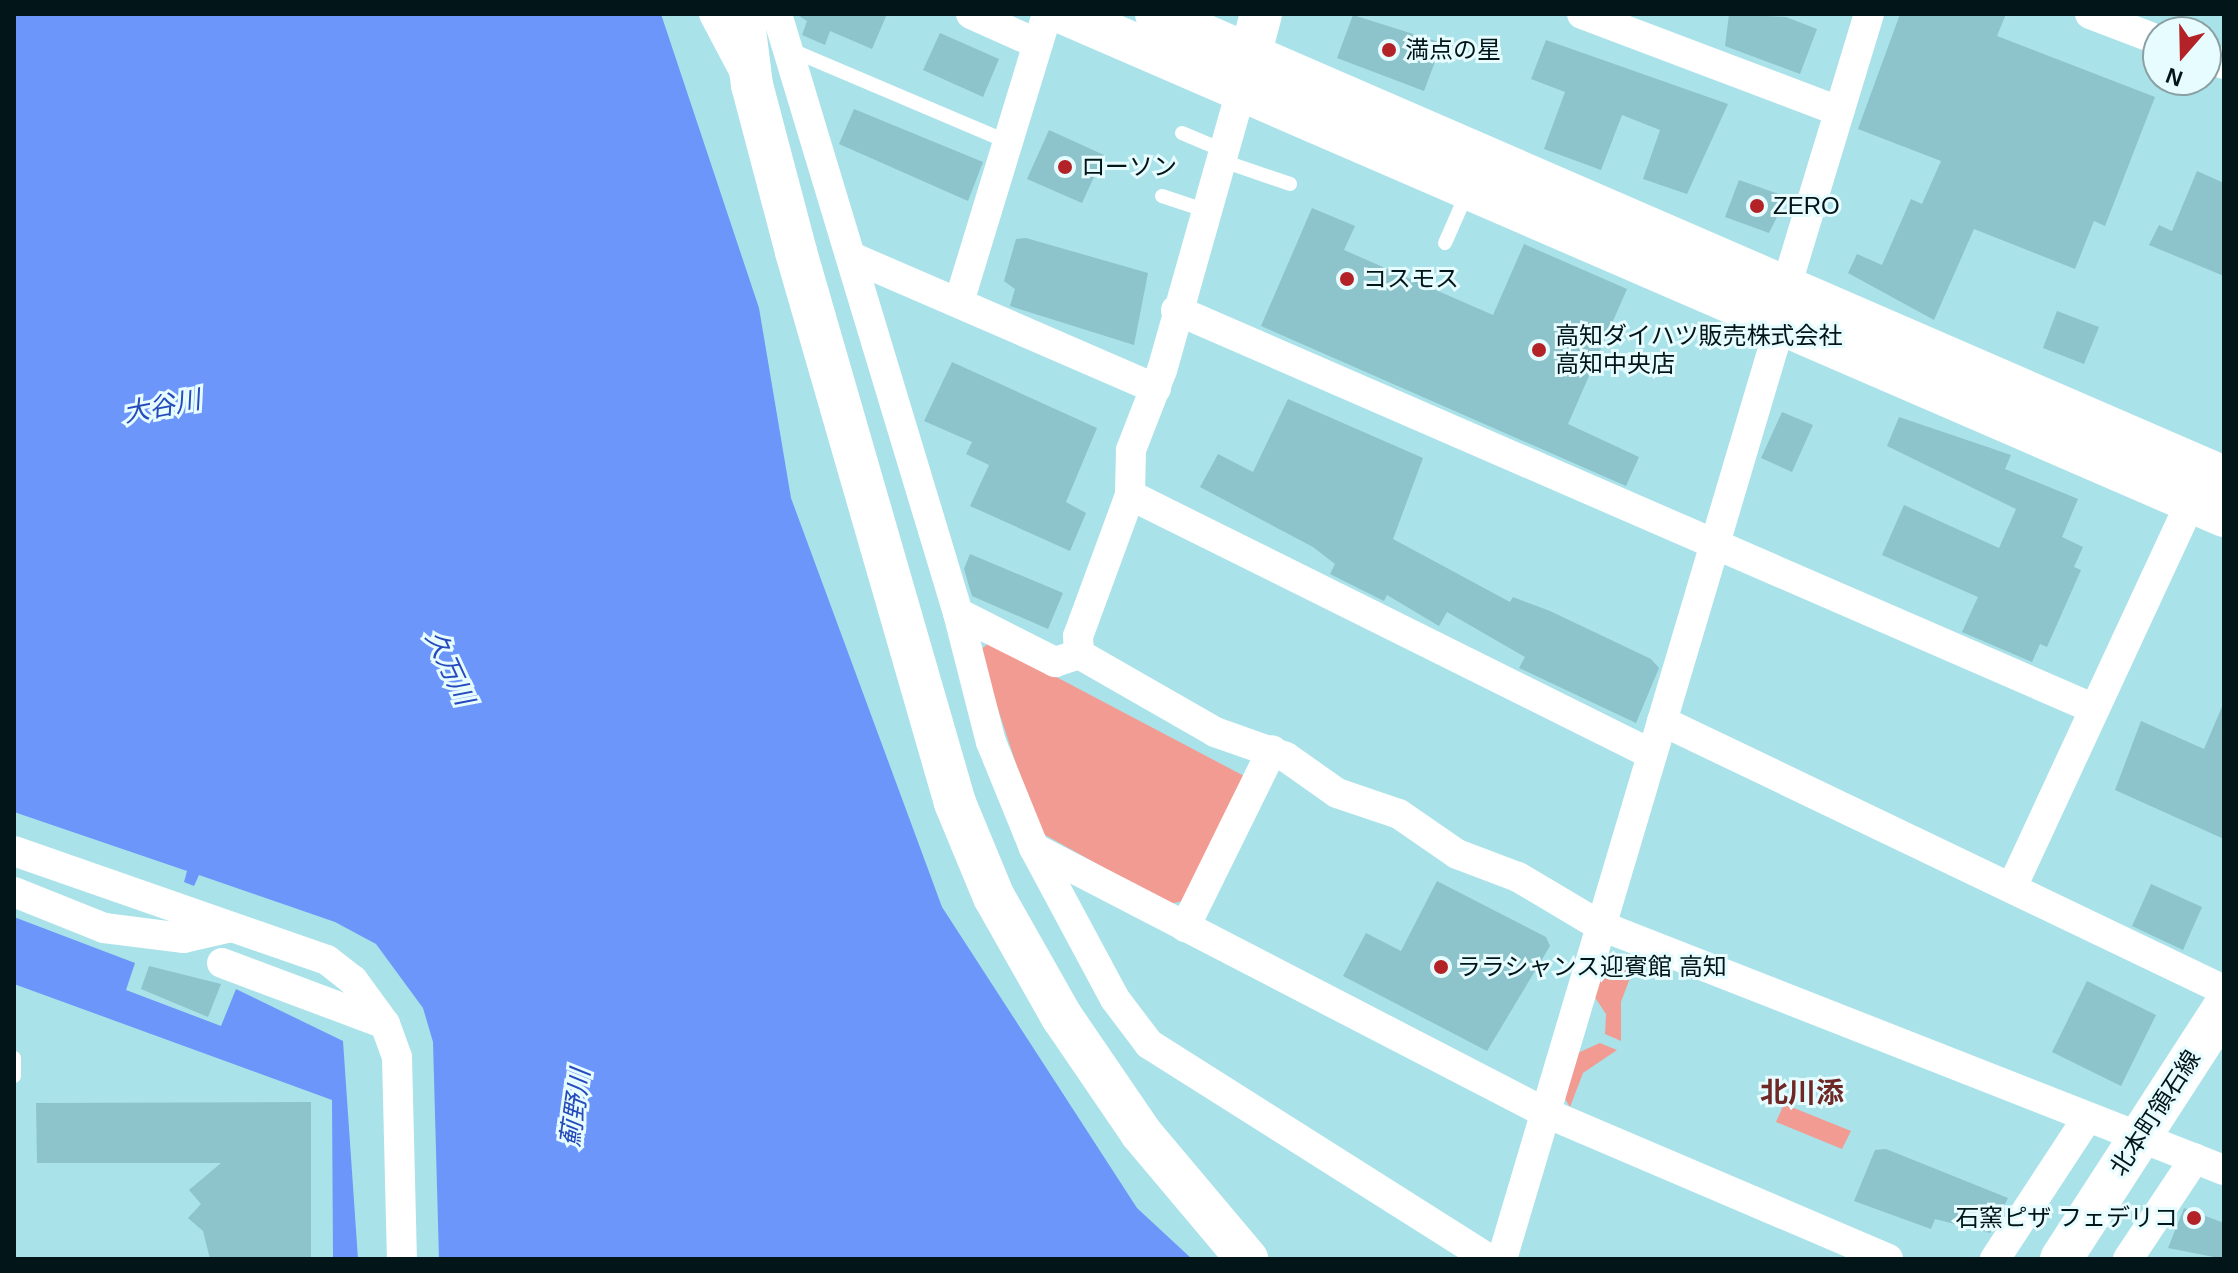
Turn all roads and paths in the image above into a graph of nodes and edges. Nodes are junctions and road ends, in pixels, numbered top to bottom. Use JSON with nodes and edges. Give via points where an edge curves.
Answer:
{"nodes":[{"id":1,"x":714,"y":14,"type":"edge"},
{"id":2,"x":743,"y":14,"type":"edge"},
{"id":3,"x":777,"y":14,"type":"edge"},
{"id":4,"x":971,"y":14,"type":"edge"},
{"id":5,"x":1047,"y":14,"type":"edge"},
{"id":6,"x":1065,"y":14,"type":"edge"},
{"id":7,"x":1156,"y":14,"type":"edge"},
{"id":8,"x":1261,"y":14,"type":"edge"},
{"id":9,"x":1582,"y":14,"type":"edge"},
{"id":10,"x":1869,"y":14,"type":"edge"},
{"id":11,"x":2090,"y":14,"type":"edge"},
{"id":12,"x":2142,"y":34,"type":"edge"},
{"id":13,"x":789,"y":49,"type":"junction"},
{"id":14,"x":1040,"y":61,"type":"junction"},
{"id":15,"x":1245,"y":73,"type":"junction"},
{"id":16,"x":752,"y":85,"type":"junction"},
{"id":17,"x":1839,"y":111,"type":"junction"},
{"id":18,"x":1182,"y":133,"type":"dead end"},
{"id":19,"x":1008,"y":142,"type":"junction"},
{"id":20,"x":1221,"y":155,"type":"junction"},
{"id":21,"x":1290,"y":184,"type":"dead end"},
{"id":22,"x":1469,"y":188,"type":"junction"},
{"id":23,"x":1162,"y":196,"type":"dead end"},
{"id":24,"x":1204,"y":210,"type":"junction"},
{"id":25,"x":1445,"y":243,"type":"dead end"},
{"id":26,"x":854,"y":258,"type":"junction"},
{"id":27,"x":959,"y":302,"type":"junction"},
{"id":28,"x":1784,"y":305,"type":"junction"},
{"id":29,"x":1176,"y":310,"type":"junction"},
{"id":30,"x":1156,"y":389,"type":"junction"},
{"id":31,"x":2224,"y":477,"type":"edge"},
{"id":32,"x":1130,"y":495,"type":"junction"},
{"id":33,"x":2207,"y":509,"type":"edge"},
{"id":34,"x":1715,"y":545,"type":"junction"},
{"id":35,"x":958,"y":613,"type":"junction"},
{"id":36,"x":1079,"y":654,"type":"junction"},
{"id":37,"x":2092,"y":708,"type":"junction"},
{"id":38,"x":1662,"y":721,"type":"junction"},
{"id":39,"x":1272,"y":750,"type":"junction"},
{"id":40,"x":1651,"y":754,"type":"junction"},
{"id":41,"x":1034,"y":848,"type":"junction"},
{"id":42,"x":14,"y":851,"type":"edge"},
{"id":43,"x":2013,"y":885,"type":"junction"},
{"id":44,"x":14,"y":892,"type":"edge"},
{"id":45,"x":1599,"y":925,"type":"junction"},
{"id":46,"x":232,"y":927,"type":"junction"},
{"id":47,"x":1185,"y":927,"type":"junction"},
{"id":48,"x":222,"y":963,"type":"dead end"},
{"id":49,"x":2224,"y":990,"type":"edge"},
{"id":50,"x":2224,"y":1007,"type":"edge"},
{"id":51,"x":385,"y":1024,"type":"junction"},
{"id":52,"x":14,"y":1058,"type":"edge"},
{"id":53,"x":14,"y":1076,"type":"edge"},
{"id":54,"x":1544,"y":1112,"type":"junction"},
{"id":55,"x":2086,"y":1120,"type":"junction"},
{"id":56,"x":2140,"y":1137,"type":"junction"},
{"id":57,"x":2195,"y":1158,"type":"junction"},
{"id":58,"x":2224,"y":1170,"type":"edge"},
{"id":59,"x":402,"y":1259,"type":"edge"},
{"id":60,"x":1247,"y":1259,"type":"edge"},
{"id":61,"x":1489,"y":1259,"type":"edge"},
{"id":62,"x":1502,"y":1259,"type":"edge"},
{"id":63,"x":1888,"y":1259,"type":"edge"},
{"id":64,"x":1995,"y":1259,"type":"edge"},
{"id":65,"x":2061,"y":1259,"type":"edge"},
{"id":66,"x":2128,"y":1259,"type":"edge"}],
"edges":[{"from":1,"to":16,"type":"street"},
{"from":2,"to":16,"type":"street"},
{"from":3,"to":13,"type":"street"},
{"from":4,"to":14,"type":"street"},
{"from":5,"to":14,"type":"street"},
{"from":6,"to":15,"type":"street"},
{"from":7,"to":15,"type":"street"},
{"from":8,"to":15,"type":"street"},
{"from":9,"to":17,"type":"street"},
{"from":10,"to":17,"type":"street"},
{"from":11,"to":12,"type":"street"},
{"from":13,"to":19,"type":"lane"},
{"from":13,"to":26,"type":"street"},
{"from":14,"to":19,"type":"street"},
{"from":15,"to":20,"type":"street"},
{"from":15,"to":22,"type":"street"},
{"from":15,"to":28,"type":"street"},
{"from":16,"to":60,"type":"street","via":[[928,723],[994,897],[1062,1017],[1141,1133]]},
{"from":17,"to":28,"type":"street"},
{"from":18,"to":20,"type":"lane"},
{"from":19,"to":27,"type":"street"},
{"from":20,"to":21,"type":"lane"},
{"from":20,"to":24,"type":"street"},
{"from":22,"to":25,"type":"lane"},
{"from":22,"to":28,"type":"street"},
{"from":23,"to":24,"type":"lane"},
{"from":24,"to":29,"type":"street"},
{"from":26,"to":27,"type":"street"},
{"from":26,"to":35,"type":"street"},
{"from":27,"to":30,"type":"street"},
{"from":28,"to":31,"type":"street"},
{"from":28,"to":33,"type":"street"},
{"from":28,"to":34,"type":"street"},
{"from":29,"to":30,"type":"street"},
{"from":29,"to":34,"type":"street"},
{"from":30,"to":32,"type":"street","via":[[1131,450]]},
{"from":32,"to":36,"type":"street","via":[[1091,595]]},
{"from":32,"to":40,"type":"street"},
{"from":33,"to":37,"type":"street"},
{"from":34,"to":37,"type":"street"},
{"from":34,"to":38,"type":"street"},
{"from":35,"to":36,"type":"street","via":[[1055,662]]},
{"from":35,"to":41,"type":"street","via":[[991,742]]},
{"from":36,"to":39,"type":"street","via":[[1215,732]]},
{"from":37,"to":43,"type":"street"},
{"from":38,"to":40,"type":"street"},
{"from":38,"to":43,"type":"street"},
{"from":39,"to":45,"type":"street","via":[[1337,793],[1399,814],[1457,854],[1518,877]]},
{"from":39,"to":47,"type":"street"},
{"from":40,"to":45,"type":"street"},
{"from":41,"to":47,"type":"street"},
{"from":41,"to":61,"type":"street","via":[[1115,999],[1149,1044]]},
{"from":42,"to":46,"type":"street"},
{"from":43,"to":49,"type":"street"},
{"from":44,"to":46,"type":"street","via":[[104,928],[184,938]]},
{"from":45,"to":54,"type":"street"},
{"from":45,"to":55,"type":"street","via":[[1645,937],[1702,969],[1762,984],[1804,1009],[1883,1033]]},
{"from":46,"to":51,"type":"street","via":[[327,960],[353,980]]},
{"from":47,"to":54,"type":"street"},
{"from":48,"to":51,"type":"street"},
{"from":50,"to":56,"type":"street","name":"北本町領石線"},
{"from":51,"to":59,"type":"street","via":[[397,1057]]},
{"from":52,"to":53,"type":"lane"},
{"from":54,"to":62,"type":"street"},
{"from":54,"to":63,"type":"street","via":[[1579,1116],[1826,1222]]},
{"from":55,"to":56,"type":"street"},
{"from":55,"to":64,"type":"street"},
{"from":56,"to":57,"type":"street"},
{"from":56,"to":65,"type":"street","name":"北本町領石線"},
{"from":57,"to":58,"type":"street"},
{"from":57,"to":66,"type":"street"}]}
